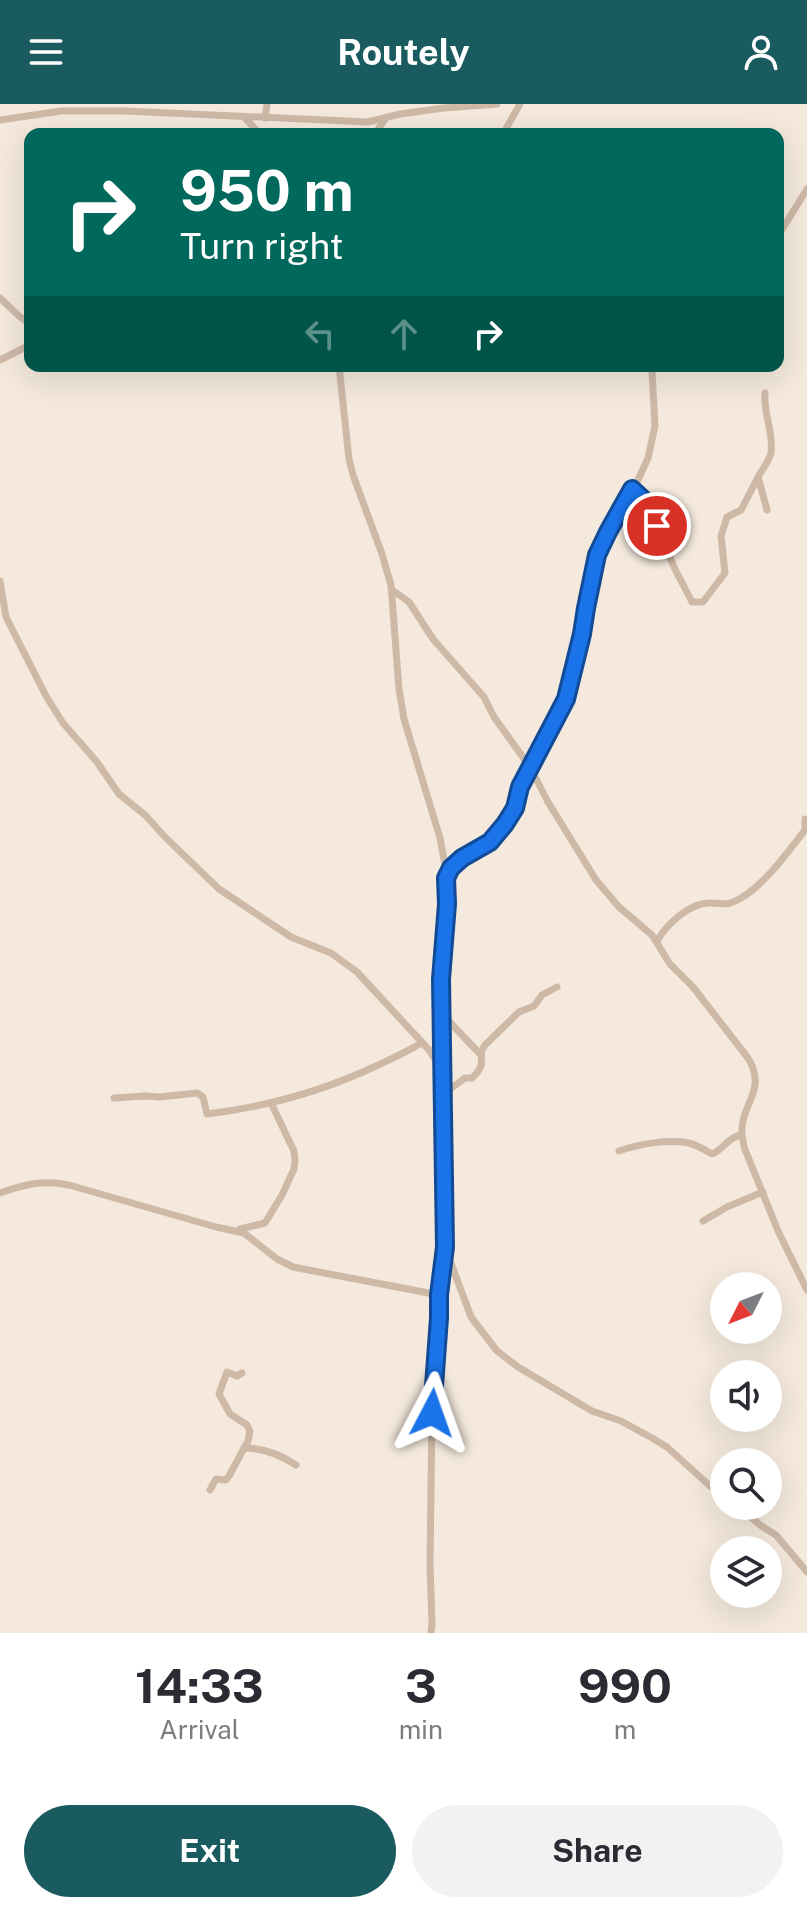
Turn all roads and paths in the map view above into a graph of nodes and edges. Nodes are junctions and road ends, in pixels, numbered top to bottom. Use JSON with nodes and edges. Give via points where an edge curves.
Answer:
{"nodes":[{"id":1,"x":267,"y":104,"type":"edge"},
{"id":2,"x":497,"y":104,"type":"edge"},
{"id":3,"x":520,"y":104,"type":"edge"},
{"id":4,"x":49,"y":108,"type":"edge"},
{"id":5,"x":245,"y":118,"type":"junction"},
{"id":6,"x":265,"y":118,"type":"junction"},
{"id":7,"x":385,"y":118,"type":"junction"},
{"id":8,"x":0,"y":120,"type":"edge"},
{"id":9,"x":254,"y":128,"type":"edge"},
{"id":10,"x":379,"y":128,"type":"edge"},
{"id":11,"x":508,"y":128,"type":"edge"},
{"id":12,"x":807,"y":189,"type":"edge"},
{"id":13,"x":784,"y":226,"type":"edge"},
{"id":14,"x":0,"y":298,"type":"edge"},
{"id":15,"x":24,"y":320,"type":"edge"},
{"id":16,"x":24,"y":348,"type":"edge"},
{"id":17,"x":0,"y":360,"type":"edge"},
{"id":18,"x":340,"y":372,"type":"edge"},
{"id":19,"x":652,"y":372,"type":"edge"},
{"id":20,"x":765,"y":393,"type":"dead end"},
{"id":21,"x":758,"y":477,"type":"junction"},
{"id":22,"x":632,"y":489,"type":"junction"},
{"id":23,"x":767,"y":510,"type":"dead end"},
{"id":24,"x":0,"y":581,"type":"edge"},
{"id":25,"x":392,"y":590,"type":"junction"},
{"id":26,"x":530,"y":767,"type":"junction"},
{"id":27,"x":805,"y":819,"type":"edge"},
{"id":28,"x":446,"y":878,"type":"junction"},
{"id":29,"x":657,"y":941,"type":"junction"},
{"id":30,"x":557,"y":987,"type":"dead end"},
{"id":31,"x":442,"y":1014,"type":"junction"},
{"id":32,"x":441,"y":1036,"type":"junction"},
{"id":33,"x":422,"y":1044,"type":"junction"},
{"id":34,"x":481,"y":1055,"type":"junction"},
{"id":35,"x":442,"y":1070,"type":"junction"},
{"id":36,"x":442,"y":1095,"type":"junction"},
{"id":37,"x":114,"y":1098,"type":"dead end"},
{"id":38,"x":271,"y":1103,"type":"junction"},
{"id":39,"x":741,"y":1135,"type":"junction"},
{"id":40,"x":619,"y":1151,"type":"dead end"},
{"id":41,"x":763,"y":1192,"type":"junction"},
{"id":42,"x":0,"y":1193,"type":"edge"},
{"id":43,"x":703,"y":1221,"type":"dead end"},
{"id":44,"x":262,"y":1224,"type":"junction"},
{"id":45,"x":234,"y":1230,"type":"junction"},
{"id":46,"x":257,"y":1242,"type":"junction"},
{"id":47,"x":445,"y":1247,"type":"junction"},
{"id":48,"x":807,"y":1290,"type":"edge"},
{"id":49,"x":439,"y":1295,"type":"junction"},
{"id":50,"x":242,"y":1373,"type":"dead end"},
{"id":51,"x":244,"y":1448,"type":"junction"},
{"id":52,"x":296,"y":1465,"type":"dead end"},
{"id":53,"x":710,"y":1486,"type":"edge"},
{"id":54,"x":210,"y":1490,"type":"dead end"},
{"id":55,"x":754,"y":1520,"type":"edge"},
{"id":56,"x":807,"y":1572,"type":"edge"},
{"id":57,"x":431,"y":1633,"type":"edge"}],
"edges":[{"from":1,"to":6,"type":"street"},
{"from":2,"to":7,"type":"street"},
{"from":3,"to":11,"type":"street"},
{"from":4,"to":5,"type":"street"},
{"from":4,"to":8,"type":"street"},
{"from":5,"to":6,"type":"street"},
{"from":5,"to":9,"type":"street"},
{"from":6,"to":7,"type":"street"},
{"from":7,"to":10,"type":"street"},
{"from":12,"to":13,"type":"street"},
{"from":14,"to":15,"type":"street"},
{"from":16,"to":17,"type":"street"},
{"from":18,"to":25,"type":"street","via":[[353,475]]},
{"from":19,"to":22,"type":"street","via":[[654,436]]},
{"from":20,"to":21,"type":"street","via":[[771,456]]},
{"from":21,"to":22,"type":"street","via":[[741,510],[727,517],[721,536],[725,573],[703,602],[692,602],[645,501]]},
{"from":21,"to":23,"type":"street"},
{"from":22,"to":26,"type":"street","via":[[597,555],[566,699]]},
{"from":24,"to":33,"type":"street","via":[[6,617],[46,696],[119,794],[224,893],[297,940],[339,957]]},
{"from":25,"to":26,"type":"street","via":[[409,602],[433,639],[477,687]]},
{"from":25,"to":28,"type":"street","via":[[404,719],[440,838]]},
{"from":26,"to":28,"type":"street","via":[[505,824],[490,842],[451,868]]},
{"from":26,"to":29,"type":"street","via":[[596,880]]},
{"from":27,"to":29,"type":"street","via":[[805,830],[755,888],[727,905],[699,905],[668,924]]},
{"from":28,"to":31,"type":"street"},
{"from":29,"to":39,"type":"street","via":[[753,1065],[755,1090]]},
{"from":30,"to":34,"type":"street","via":[[519,1012]]},
{"from":31,"to":32,"type":"street"},
{"from":31,"to":34,"type":"street"},
{"from":32,"to":33,"type":"street"},
{"from":32,"to":35,"type":"street"},
{"from":33,"to":35,"type":"street"},
{"from":33,"to":38,"type":"street","via":[[353,1077]]},
{"from":34,"to":36,"type":"street","via":[[480,1070]]},
{"from":35,"to":36,"type":"street"},
{"from":36,"to":47,"type":"street"},
{"from":37,"to":38,"type":"street","via":[[200,1093],[207,1114]]},
{"from":38,"to":44,"type":"street","via":[[295,1161],[278,1203]]},
{"from":39,"to":40,"type":"street","via":[[712,1154],[672,1142]]},
{"from":39,"to":41,"type":"street"},
{"from":41,"to":43,"type":"street"},
{"from":41,"to":48,"type":"street"},
{"from":42,"to":45,"type":"street","via":[[54,1182]]},
{"from":44,"to":45,"type":"street"},
{"from":44,"to":46,"type":"street","via":[[255,1233]]},
{"from":45,"to":46,"type":"street"},
{"from":46,"to":49,"type":"street","via":[[293,1267]]},
{"from":47,"to":49,"type":"street"},
{"from":47,"to":53,"type":"street","via":[[471,1317],[504,1357],[592,1411],[667,1447]]},
{"from":49,"to":57,"type":"street"},
{"from":50,"to":51,"type":"street","via":[[227,1372],[219,1394],[230,1414],[250,1431]]},
{"from":51,"to":52,"type":"street","via":[[265,1450]]},
{"from":51,"to":54,"type":"street","via":[[226,1480],[216,1479]]},
{"from":55,"to":56,"type":"street","via":[[776,1535]]}]}
